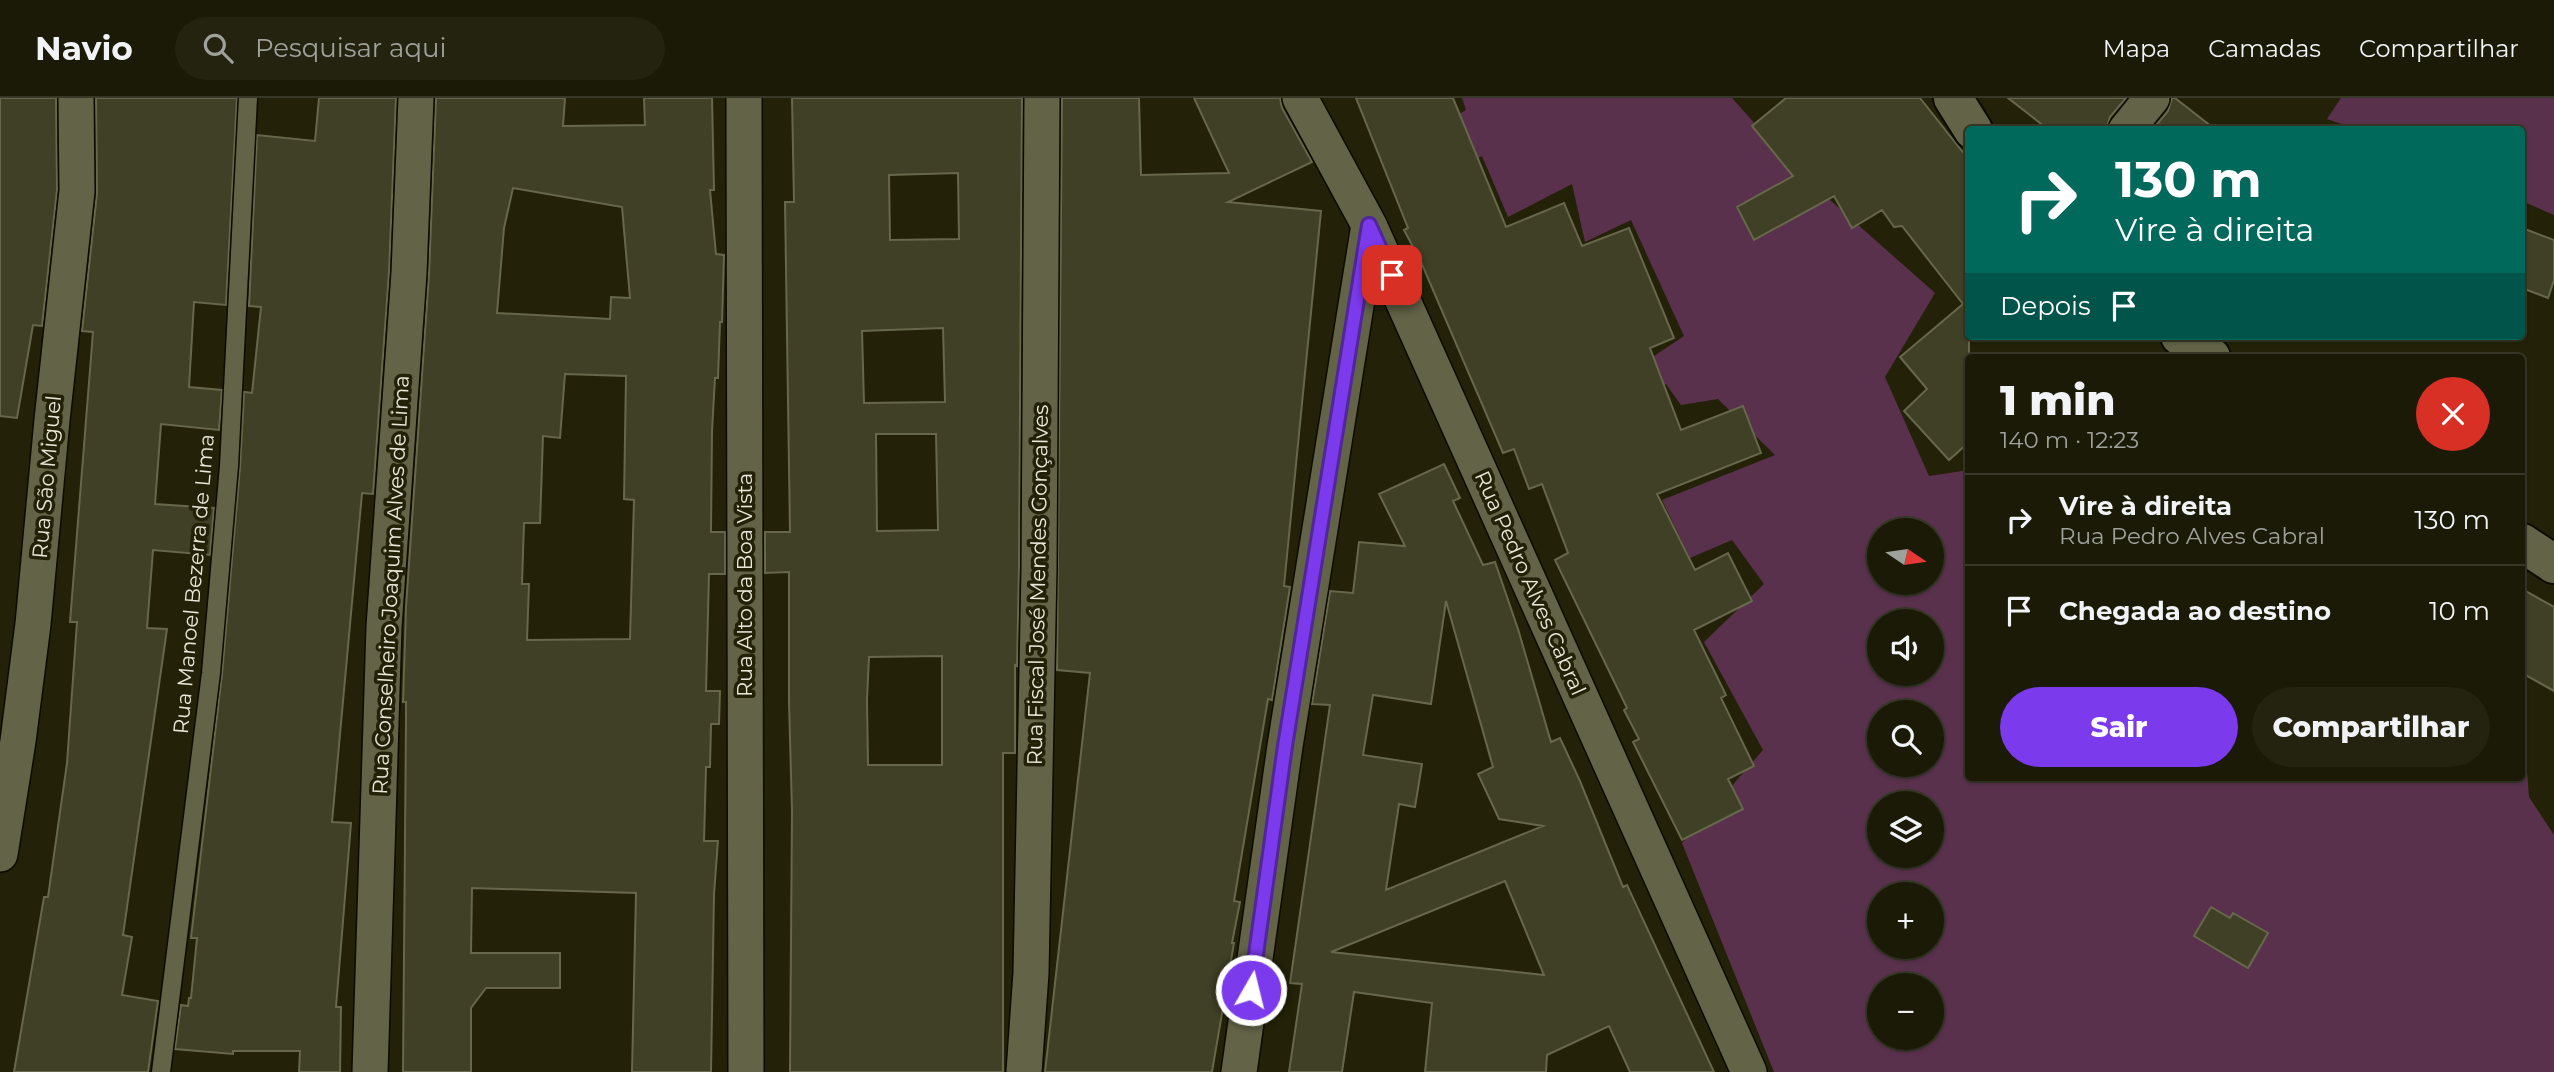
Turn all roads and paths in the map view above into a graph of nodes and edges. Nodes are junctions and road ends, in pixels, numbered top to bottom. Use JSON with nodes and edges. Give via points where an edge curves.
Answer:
{"nodes":[{"id":1,"x":76,"y":98,"type":"edge"},
{"id":2,"x":248,"y":98,"type":"edge"},
{"id":3,"x":416,"y":98,"type":"edge"},
{"id":4,"x":744,"y":98,"type":"edge"},
{"id":5,"x":1042,"y":98,"type":"edge"},
{"id":6,"x":1300,"y":98,"type":"edge"},
{"id":7,"x":1953,"y":98,"type":"edge"},
{"id":8,"x":2152,"y":98,"type":"edge"},
{"id":9,"x":1970,"y":126,"type":"edge"},
{"id":10,"x":2129,"y":126,"type":"edge"},
{"id":11,"x":1369,"y":225,"type":"junction"},
{"id":12,"x":2186,"y":340,"type":"edge"},
{"id":13,"x":2207,"y":354,"type":"edge"},
{"id":14,"x":2525,"y":545,"type":"edge"},
{"id":15,"x":2554,"y":564,"type":"edge"},
{"id":16,"x":0,"y":854,"type":"edge"},
{"id":17,"x":161,"y":1072,"type":"edge"},
{"id":18,"x":370,"y":1072,"type":"edge"},
{"id":19,"x":746,"y":1072,"type":"edge"},
{"id":20,"x":1024,"y":1072,"type":"edge"},
{"id":21,"x":1239,"y":1072,"type":"edge"},
{"id":22,"x":1749,"y":1072,"type":"edge"}],
"edges":[{"from":1,"to":16,"type":"street","name":"Rua São Miguel","via":[[76,191],[33,624]]},
{"from":2,"to":17,"type":"lane","name":"Rua Manoel Bezerra de Lima","via":[[229,466],[211,673]]},
{"from":3,"to":18,"type":"street","name":"Rua Conselheiro Joaquim Alves de Lima","via":[[409,273],[384,627]]},
{"from":4,"to":19,"type":"street","name":"Rua Alto da Boa Vista"},
{"from":5,"to":20,"type":"street","name":"Rua Fiscal José Mendes Gonçalves","via":[[1039,568],[1031,973]]},
{"from":6,"to":11,"type":"street","name":"Rua Pedro Alves Cabral"},
{"from":7,"to":9,"type":"main road"},
{"from":8,"to":10,"type":"street"},
{"from":11,"to":21,"type":"street","via":[[1285,746]]},
{"from":11,"to":22,"type":"street","name":"Rua Pedro Alves Cabral"},
{"from":12,"to":13,"type":"main road"},
{"from":14,"to":15,"type":"main road"}]}
